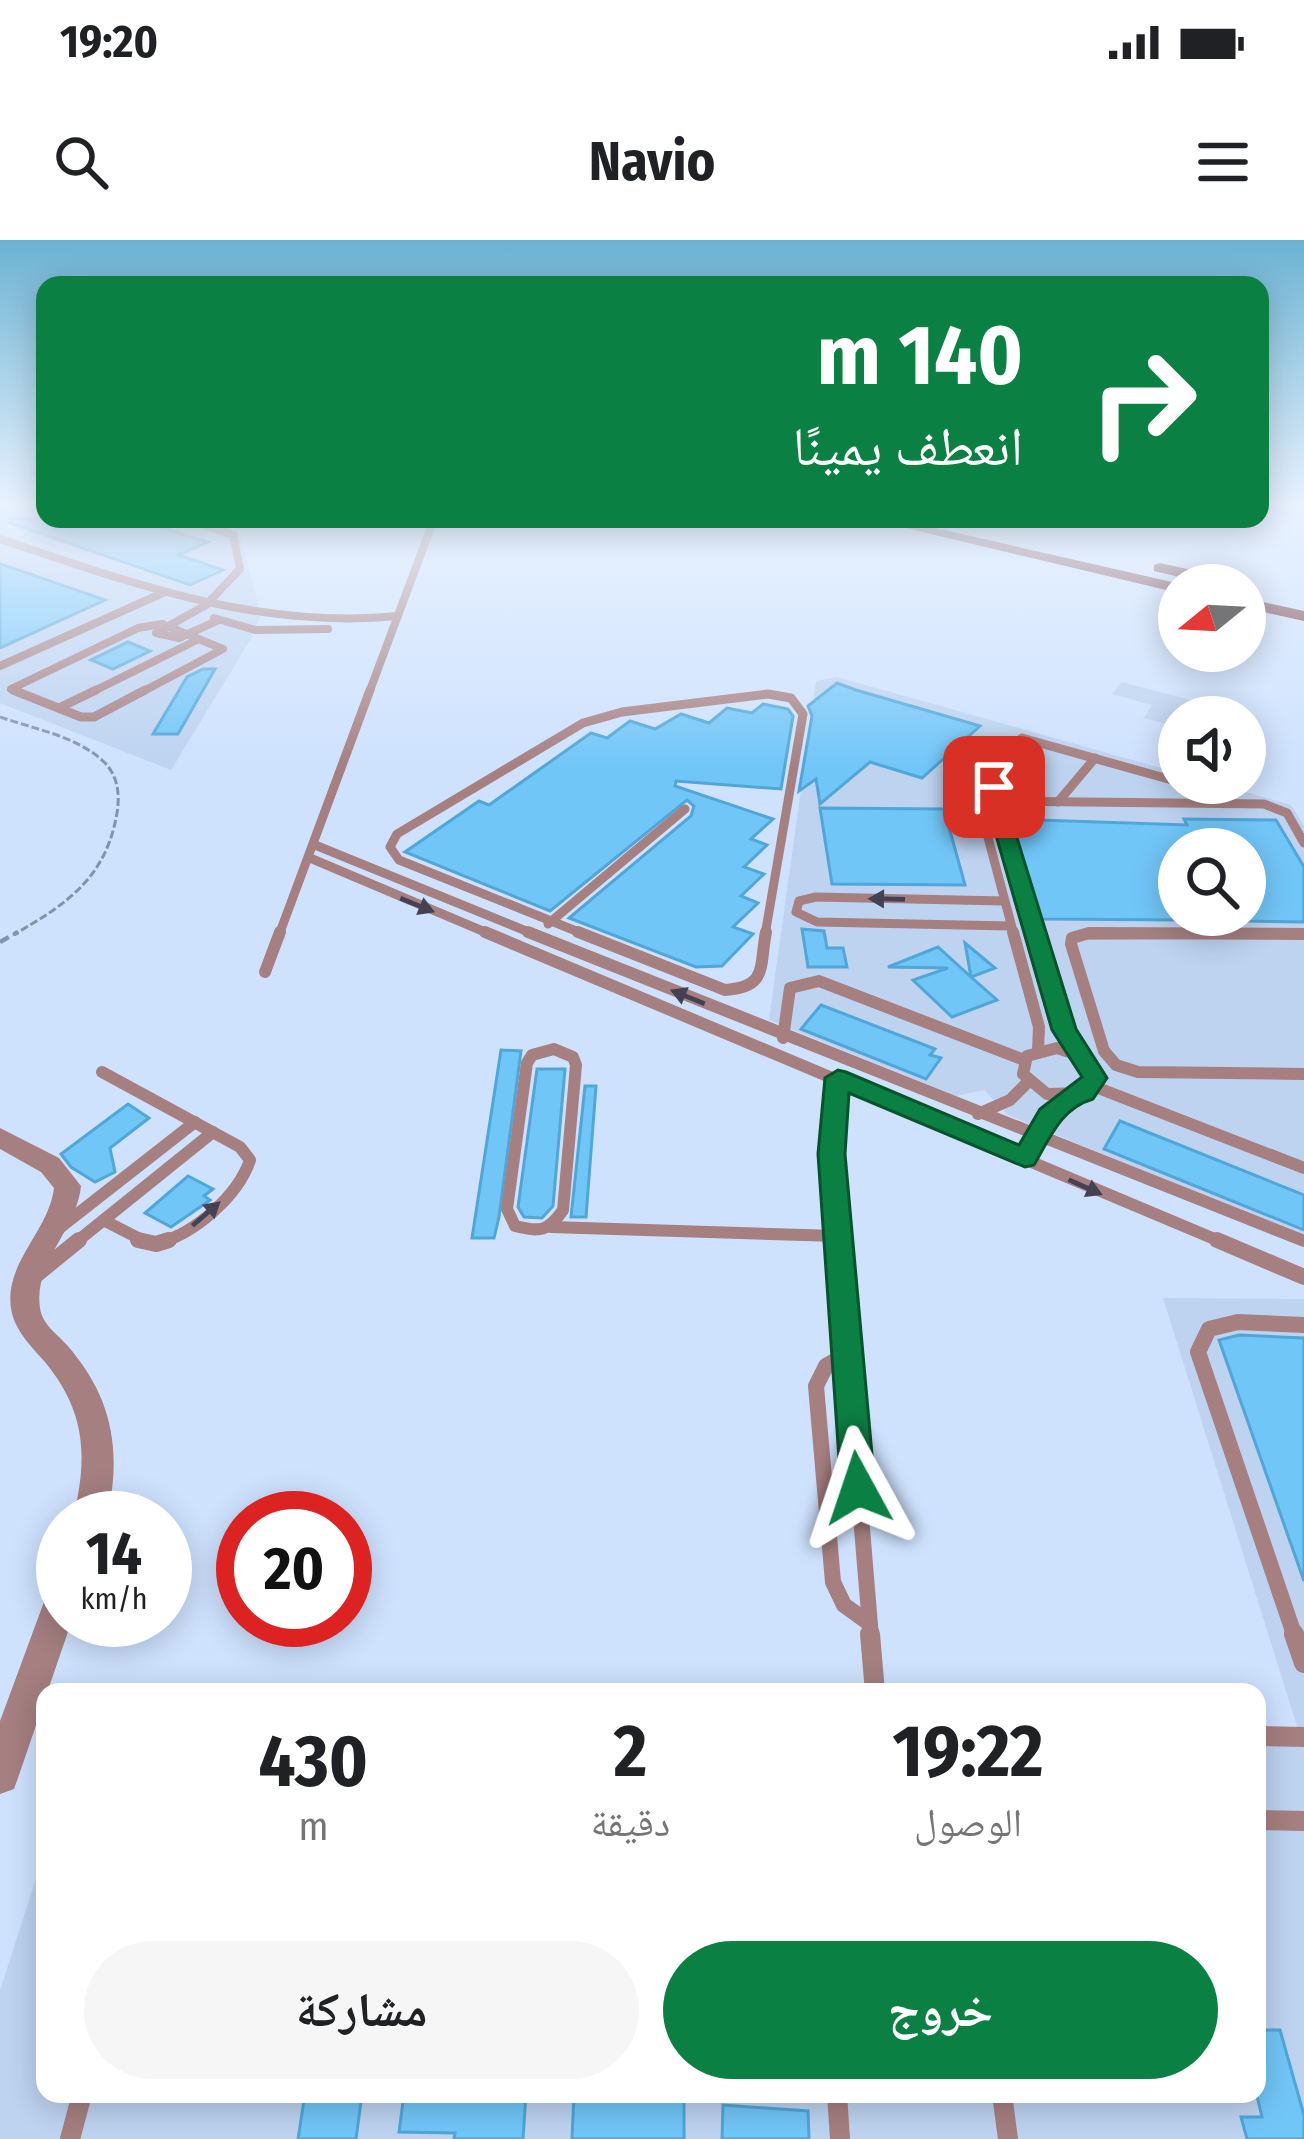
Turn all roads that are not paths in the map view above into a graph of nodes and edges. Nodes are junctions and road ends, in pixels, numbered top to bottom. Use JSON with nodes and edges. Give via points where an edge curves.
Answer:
{"nodes":[{"id":1,"x":161,"y":591,"type":"edge"},
{"id":2,"x":220,"y":591,"type":"edge"},
{"id":3,"x":407,"y":591,"type":"edge"},
{"id":4,"x":165,"y":592,"type":"junction"},
{"id":5,"x":1266,"y":592,"type":"edge"},
{"id":6,"x":1304,"y":600,"type":"edge"},
{"id":7,"x":209,"y":602,"type":"junction"},
{"id":8,"x":1266,"y":608,"type":"edge"},
{"id":9,"x":192,"y":612,"type":"junction"},
{"id":10,"x":398,"y":616,"type":"junction"},
{"id":11,"x":1304,"y":616,"type":"edge"},
{"id":12,"x":218,"y":620,"type":"junction"},
{"id":13,"x":164,"y":625,"type":"junction"},
{"id":14,"x":298,"y":625,"type":"junction"},
{"id":15,"x":393,"y":632,"type":"junction"},
{"id":16,"x":190,"y":634,"type":"junction"},
{"id":17,"x":202,"y":638,"type":"junction"},
{"id":18,"x":0,"y":666,"type":"edge"},
{"id":19,"x":0,"y":685,"type":"edge"},
{"id":20,"x":12,"y":690,"type":"junction"},
{"id":21,"x":58,"y":708,"type":"junction"},
{"id":22,"x":1013,"y":756,"type":"dead end"},
{"id":23,"x":1095,"y":758,"type":"junction"},
{"id":24,"x":1158,"y":776,"type":"edge"},
{"id":25,"x":987,"y":784,"type":"junction"},
{"id":26,"x":971,"y":785,"type":"junction"},
{"id":27,"x":1003,"y":802,"type":"junction"},
{"id":28,"x":1058,"y":802,"type":"junction"},
{"id":29,"x":1158,"y":803,"type":"edge"},
{"id":30,"x":1264,"y":804,"type":"edge"},
{"id":31,"x":974,"y":805,"type":"junction"},
{"id":32,"x":685,"y":808,"type":"dead end"},
{"id":33,"x":1304,"y":843,"type":"edge"},
{"id":34,"x":312,"y":852,"type":"junction"},
{"id":35,"x":390,"y":876,"type":"junction"},
{"id":36,"x":374,"y":887,"type":"junction"},
{"id":37,"x":972,"y":900,"type":"junction"},
{"id":38,"x":1004,"y":901,"type":"junction"},
{"id":39,"x":553,"y":921,"type":"junction"},
{"id":40,"x":976,"y":925,"type":"junction"},
{"id":41,"x":1010,"y":926,"type":"junction"},
{"id":42,"x":536,"y":934,"type":"junction"},
{"id":43,"x":1304,"y":934,"type":"edge"},
{"id":44,"x":521,"y":947,"type":"junction"},
{"id":45,"x":265,"y":972,"type":"dead end"},
{"id":46,"x":1054,"y":997,"type":"junction"},
{"id":47,"x":750,"y":998,"type":"junction"},
{"id":48,"x":1088,"y":998,"type":"junction"},
{"id":49,"x":747,"y":1021,"type":"junction"},
{"id":50,"x":783,"y":1034,"type":"junction"},
{"id":51,"x":1038,"y":1050,"type":"junction"},
{"id":52,"x":1076,"y":1054,"type":"junction"},
{"id":53,"x":781,"y":1056,"type":"junction"},
{"id":54,"x":1024,"y":1060,"type":"junction"},
{"id":55,"x":102,"y":1072,"type":"dead end"},
{"id":56,"x":1304,"y":1074,"type":"edge"},
{"id":57,"x":838,"y":1078,"type":"junction"},
{"id":58,"x":1028,"y":1082,"type":"junction"},
{"id":59,"x":1093,"y":1086,"type":"junction"},
{"id":60,"x":1071,"y":1097,"type":"junction"},
{"id":61,"x":977,"y":1114,"type":"junction"},
{"id":62,"x":195,"y":1122,"type":"junction"},
{"id":63,"x":213,"y":1132,"type":"junction"},
{"id":64,"x":0,"y":1137,"type":"edge"},
{"id":65,"x":1036,"y":1137,"type":"junction"},
{"id":66,"x":1025,"y":1158,"type":"junction"},
{"id":67,"x":1304,"y":1168,"type":"edge"},
{"id":68,"x":105,"y":1221,"type":"junction"},
{"id":69,"x":551,"y":1227,"type":"junction"},
{"id":70,"x":837,"y":1236,"type":"junction"},
{"id":71,"x":46,"y":1238,"type":"junction"},
{"id":72,"x":1304,"y":1240,"type":"edge"},
{"id":73,"x":1304,"y":1277,"type":"edge"},
{"id":74,"x":27,"y":1282,"type":"junction"},
{"id":75,"x":1304,"y":1325,"type":"edge"},
{"id":76,"x":847,"y":1354,"type":"junction"},
{"id":77,"x":97,"y":1491,"type":"edge"},
{"id":78,"x":869,"y":1623,"type":"junction"},
{"id":79,"x":49,"y":1647,"type":"edge"},
{"id":80,"x":1304,"y":1663,"type":"edge"},
{"id":81,"x":40,"y":1683,"type":"edge"},
{"id":82,"x":874,"y":1683,"type":"edge"},
{"id":83,"x":36,"y":1696,"type":"edge"},
{"id":84,"x":1266,"y":1736,"type":"edge"},
{"id":85,"x":1304,"y":1737,"type":"edge"},
{"id":86,"x":0,"y":1775,"type":"edge"},
{"id":87,"x":1266,"y":1820,"type":"edge"},
{"id":88,"x":1304,"y":1821,"type":"edge"},
{"id":89,"x":80,"y":2103,"type":"edge"},
{"id":90,"x":837,"y":2103,"type":"edge"},
{"id":91,"x":1004,"y":2103,"type":"edge"},
{"id":92,"x":70,"y":2139,"type":"edge"},
{"id":93,"x":839,"y":2139,"type":"edge"},
{"id":94,"x":1008,"y":2139,"type":"edge"}],
"edges":[{"from":1,"to":4,"type":"lane"},
{"from":2,"to":7,"type":"lane"},
{"from":3,"to":10,"type":"lane"},
{"from":4,"to":7,"type":"lane"},
{"from":4,"to":9,"type":"lane","via":[[167,603]]},
{"from":4,"to":18,"type":"lane"},
{"from":5,"to":6,"type":"main road"},
{"from":7,"to":9,"type":"lane"},
{"from":7,"to":14,"type":"lane"},
{"from":8,"to":11,"type":"main road"},
{"from":9,"to":12,"type":"lane"},
{"from":9,"to":13,"type":"lane"},
{"from":10,"to":14,"type":"lane"},
{"from":10,"to":15,"type":"lane"},
{"from":12,"to":14,"type":"lane","via":[[255,630]]},
{"from":12,"to":16,"type":"lane"},
{"from":13,"to":16,"type":"lane"},
{"from":13,"to":20,"type":"lane","via":[[138,628]]},
{"from":14,"to":15,"type":"lane"},
{"from":15,"to":34,"type":"lane"},
{"from":16,"to":17,"type":"lane"},
{"from":17,"to":21,"type":"lane"},
{"from":17,"to":21,"type":"lane","via":[[224,650],[105,713],[85,717]]},
{"from":19,"to":20,"type":"lane"},
{"from":20,"to":21,"type":"lane"},
{"from":22,"to":25,"type":"lane"},
{"from":23,"to":24,"type":"lane"},
{"from":23,"to":26,"type":"lane","via":[[1019,738]]},
{"from":23,"to":28,"type":"lane"},
{"from":25,"to":26,"type":"lane"},
{"from":25,"to":27,"type":"lane","via":[[1004,793]]},
{"from":26,"to":31,"type":"lane","via":[[962,796]]},
{"from":27,"to":28,"type":"lane"},
{"from":27,"to":31,"type":"lane"},
{"from":27,"to":46,"type":"lane"},
{"from":28,"to":29,"type":"lane"},
{"from":30,"to":33,"type":"lane","via":[[1280,809]]},
{"from":31,"to":38,"type":"lane"},
{"from":32,"to":39,"type":"lane"},
{"from":34,"to":35,"type":"lane"},
{"from":34,"to":36,"type":"lane"},
{"from":34,"to":45,"type":"lane"},
{"from":35,"to":36,"type":"lane"},
{"from":35,"to":42,"type":"lane"},
{"from":36,"to":44,"type":"lane","one_way":true},
{"from":37,"to":38,"type":"lane"},
{"from":37,"to":40,"type":"lane","via":[[983,916]]},
{"from":37,"to":40,"type":"lane","one_way":true,"via":[[816,898],[799,902],[796,912],[817,922]]},
{"from":38,"to":41,"type":"lane"},
{"from":39,"to":42,"type":"lane"},
{"from":39,"to":47,"type":"lane"},
{"from":39,"to":47,"type":"lane","via":[[399,860],[392,840],[583,723],[622,712],[791,698],[803,714]]},
{"from":40,"to":41,"type":"lane"},
{"from":41,"to":51,"type":"lane","via":[[1039,1027]]},
{"from":42,"to":44,"type":"lane"},
{"from":49,"to":42,"type":"lane","one_way":true},
{"from":43,"to":48,"type":"lane","via":[[1079,934],[1071,944]]},
{"from":44,"to":53,"type":"lane"},
{"from":46,"to":48,"type":"lane"},
{"from":46,"to":52,"type":"lane"},
{"from":47,"to":49,"type":"lane"},
{"from":48,"to":56,"type":"lane","via":[[1104,1051],[1127,1070]]},
{"from":49,"to":50,"type":"lane"},
{"from":50,"to":53,"type":"lane"},
{"from":50,"to":54,"type":"lane","via":[[790,988],[819,981]]},
{"from":50,"to":61,"type":"lane"},
{"from":51,"to":52,"type":"lane"},
{"from":51,"to":54,"type":"lane"},
{"from":52,"to":59,"type":"lane","via":[[1093,1069]]},
{"from":53,"to":57,"type":"lane"},
{"from":54,"to":58,"type":"lane"},
{"from":55,"to":62,"type":"lane"},
{"from":57,"to":66,"type":"lane"},
{"from":57,"to":70,"type":"lane","via":[[831,1141]]},
{"from":58,"to":60,"type":"lane"},
{"from":58,"to":61,"type":"lane"},
{"from":59,"to":60,"type":"lane"},
{"from":59,"to":67,"type":"lane"},
{"from":60,"to":65,"type":"lane"},
{"from":61,"to":65,"type":"lane"},
{"from":62,"to":63,"type":"lane"},
{"from":62,"to":71,"type":"lane"},
{"from":63,"to":68,"type":"lane"},
{"from":68,"to":63,"type":"lane","one_way":true,"via":[[149,1244],[182,1235],[250,1168],[247,1152]]},
{"from":64,"to":71,"type":"street","via":[[68,1186]]},
{"from":65,"to":66,"type":"lane"},
{"from":65,"to":72,"type":"lane"},
{"from":66,"to":73,"type":"lane","one_way":true},
{"from":68,"to":74,"type":"lane"},
{"from":69,"to":69,"type":"lane","via":[[563,1210],[576,1065],[554,1048],[526,1063],[507,1209],[526,1231]]},
{"from":69,"to":70,"type":"lane"},
{"from":70,"to":76,"type":"lane"},
{"from":71,"to":74,"type":"street"},
{"from":74,"to":77,"type":"street","via":[[30,1326],[94,1409]]},
{"from":75,"to":80,"type":"lane","via":[[1222,1324],[1208,1329],[1198,1352]]},
{"from":76,"to":78,"type":"lane"},
{"from":76,"to":78,"type":"lane","via":[[826,1366],[816,1386],[833,1582],[844,1605]]},
{"from":78,"to":82,"type":"lane"},
{"from":79,"to":81,"type":"street"},
{"from":83,"to":86,"type":"street"},
{"from":84,"to":85,"type":"lane"},
{"from":87,"to":88,"type":"lane"},
{"from":89,"to":92,"type":"lane"},
{"from":90,"to":93,"type":"lane"},
{"from":91,"to":94,"type":"lane"}]}
